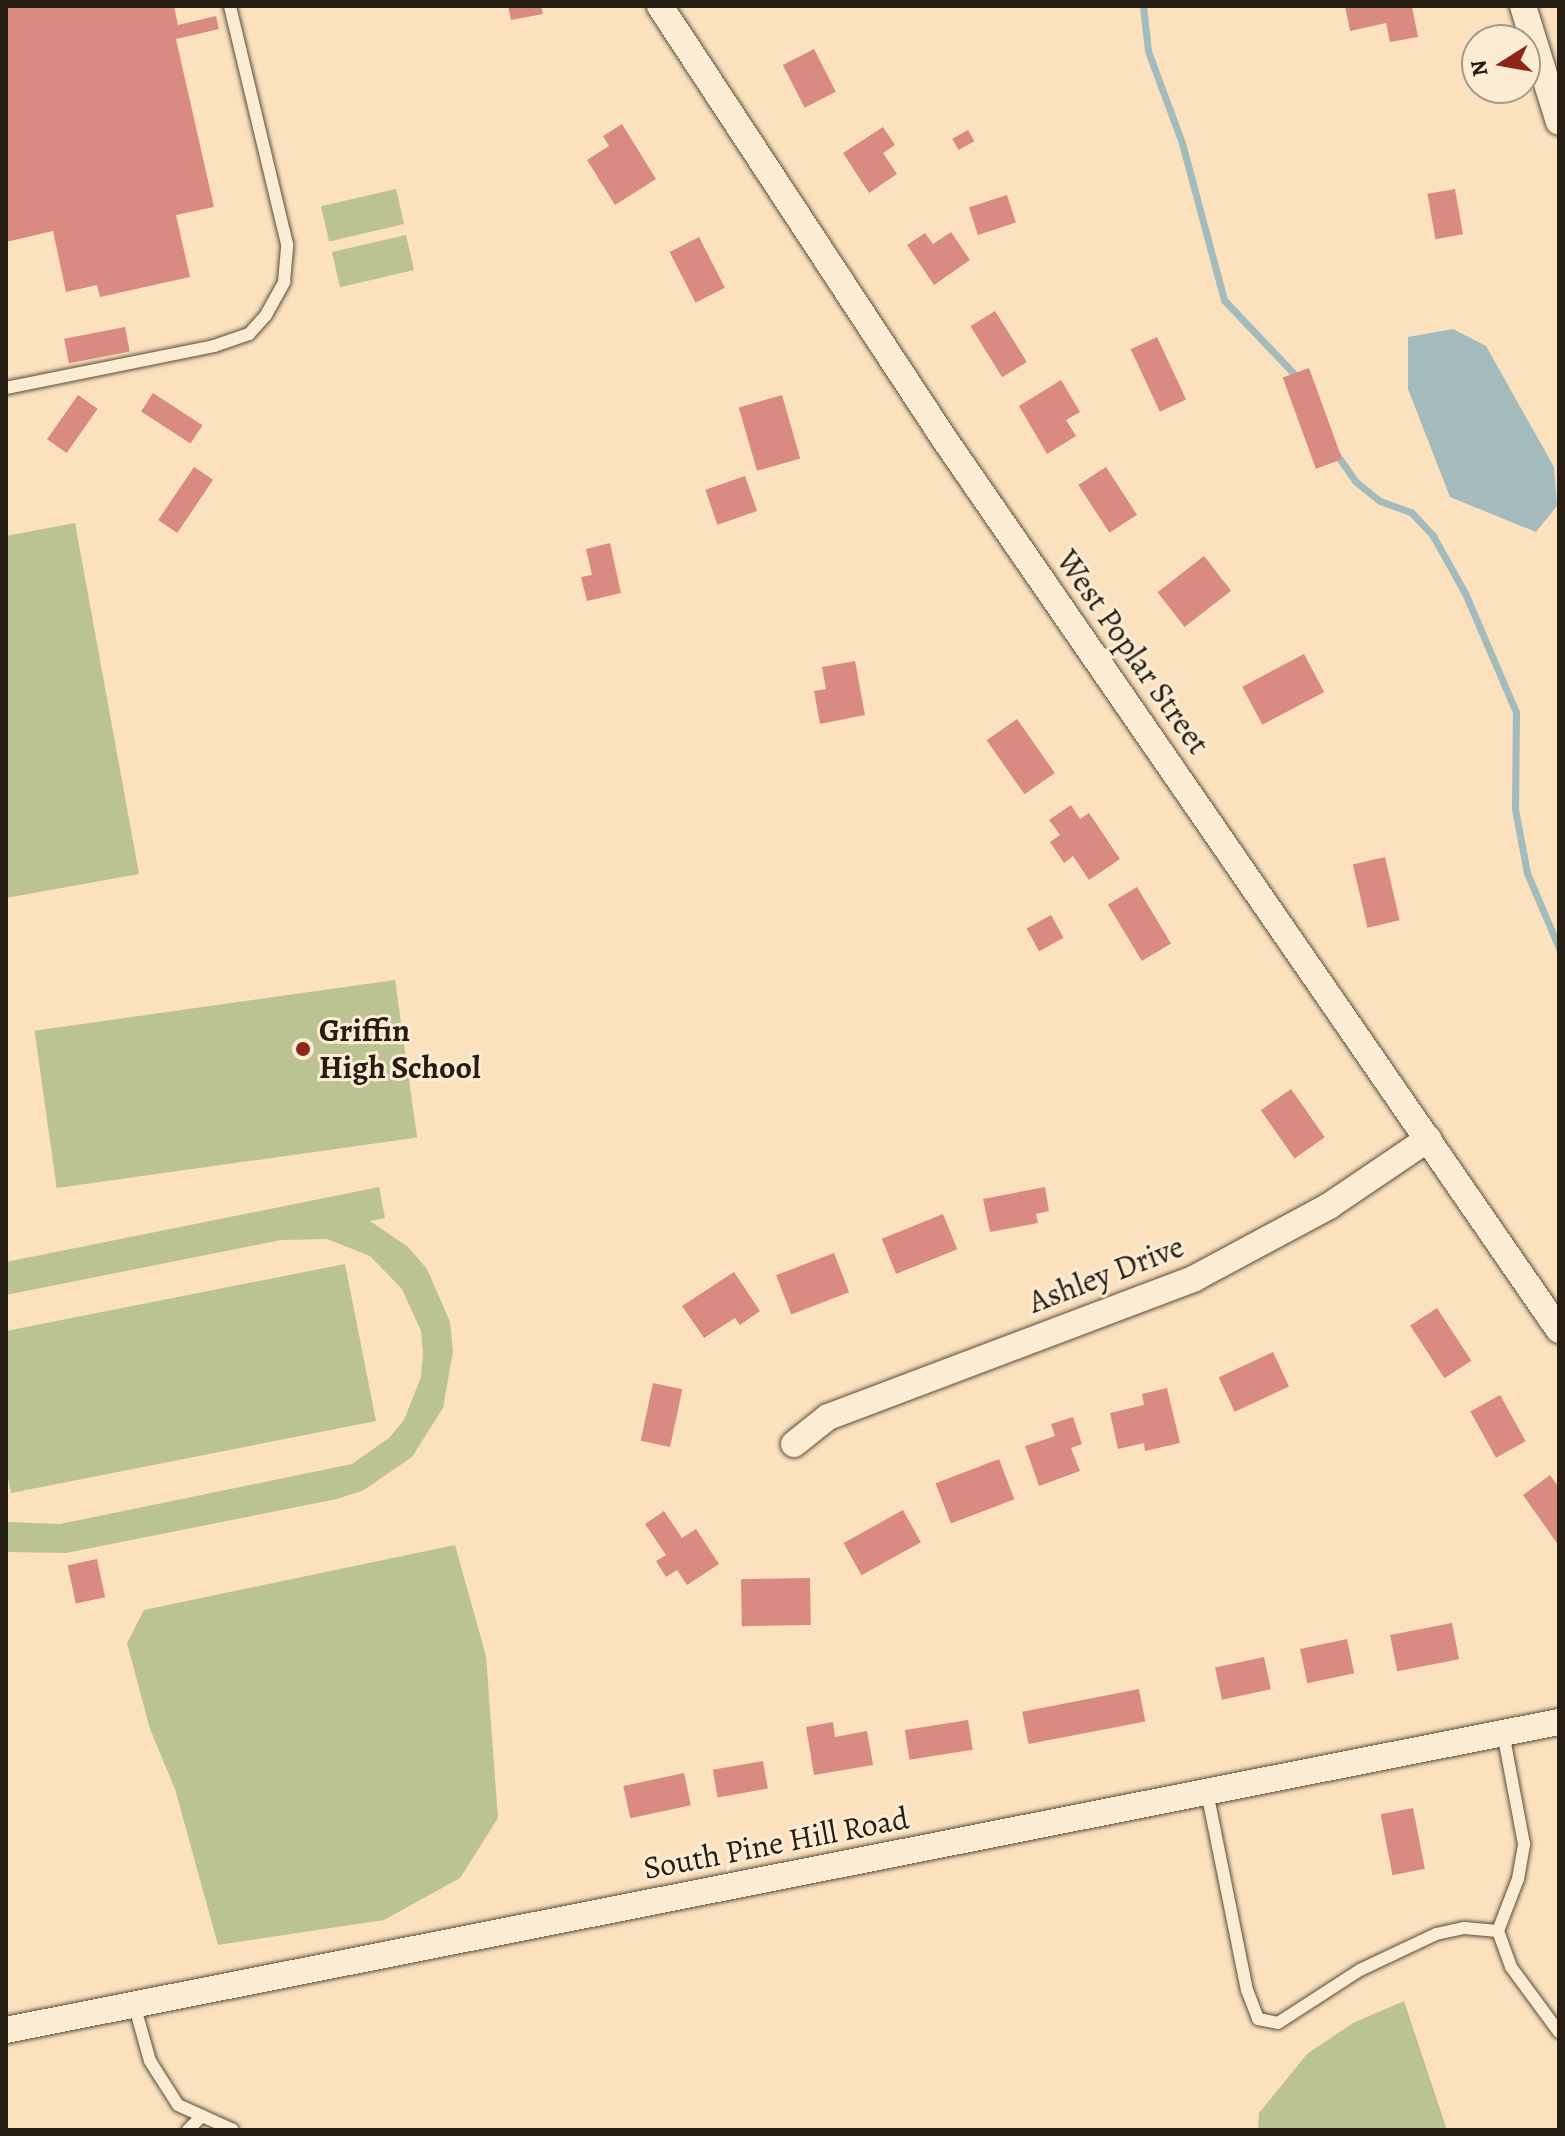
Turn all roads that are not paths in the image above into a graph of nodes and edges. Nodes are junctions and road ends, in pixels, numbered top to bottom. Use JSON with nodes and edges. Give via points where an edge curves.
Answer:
{"nodes":[{"id":1,"x":230,"y":6,"type":"edge"},
{"id":2,"x":660,"y":6,"type":"edge"},
{"id":3,"x":1523,"y":6,"type":"edge"},
{"id":4,"x":1559,"y":122,"type":"edge"},
{"id":5,"x":6,"y":388,"type":"edge"},
{"id":6,"x":1428,"y":1139,"type":"junction"},
{"id":7,"x":1559,"y":1330,"type":"edge"},
{"id":8,"x":794,"y":1444,"type":"dead end"},
{"id":9,"x":1559,"y":1722,"type":"edge"},
{"id":10,"x":1503,"y":1733,"type":"junction"},
{"id":11,"x":1207,"y":1792,"type":"junction"},
{"id":12,"x":1498,"y":1931,"type":"junction"},
{"id":13,"x":134,"y":2004,"type":"junction"},
{"id":14,"x":6,"y":2030,"type":"edge"},
{"id":15,"x":1559,"y":2032,"type":"edge"},
{"id":16,"x":202,"y":2116,"type":"junction"},
{"id":17,"x":188,"y":2130,"type":"edge"},
{"id":18,"x":233,"y":2130,"type":"edge"}],
"edges":[{"from":1,"to":5,"type":"lane","via":[[287,244],[284,282],[266,315],[249,334],[214,346]]},
{"from":2,"to":6,"type":"street","name":"West Poplar Street","via":[[945,440]]},
{"from":3,"to":4,"type":"street"},
{"from":6,"to":7,"type":"street","name":"West Poplar Street"},
{"from":6,"to":8,"type":"street","name":"Ashley Drive","via":[[1329,1206],[1195,1278],[828,1417]]},
{"from":9,"to":10,"type":"street","name":"South Pine Hill Road"},
{"from":10,"to":11,"type":"street","name":"South Pine Hill Road"},
{"from":10,"to":12,"type":"lane","via":[[1524,1844],[1518,1879]]},
{"from":11,"to":12,"type":"lane","via":[[1247,1990],[1258,2019],[1266,2023],[1278,2023],[1344,1979],[1436,1934],[1464,1928]]},
{"from":11,"to":13,"type":"street","name":"South Pine Hill Road"},
{"from":12,"to":15,"type":"lane","via":[[1511,1967]]},
{"from":13,"to":14,"type":"street","name":"South Pine Hill Road"},
{"from":13,"to":16,"type":"lane","via":[[150,2061],[178,2105]]},
{"from":16,"to":17,"type":"lane"},
{"from":16,"to":18,"type":"lane"}]}
